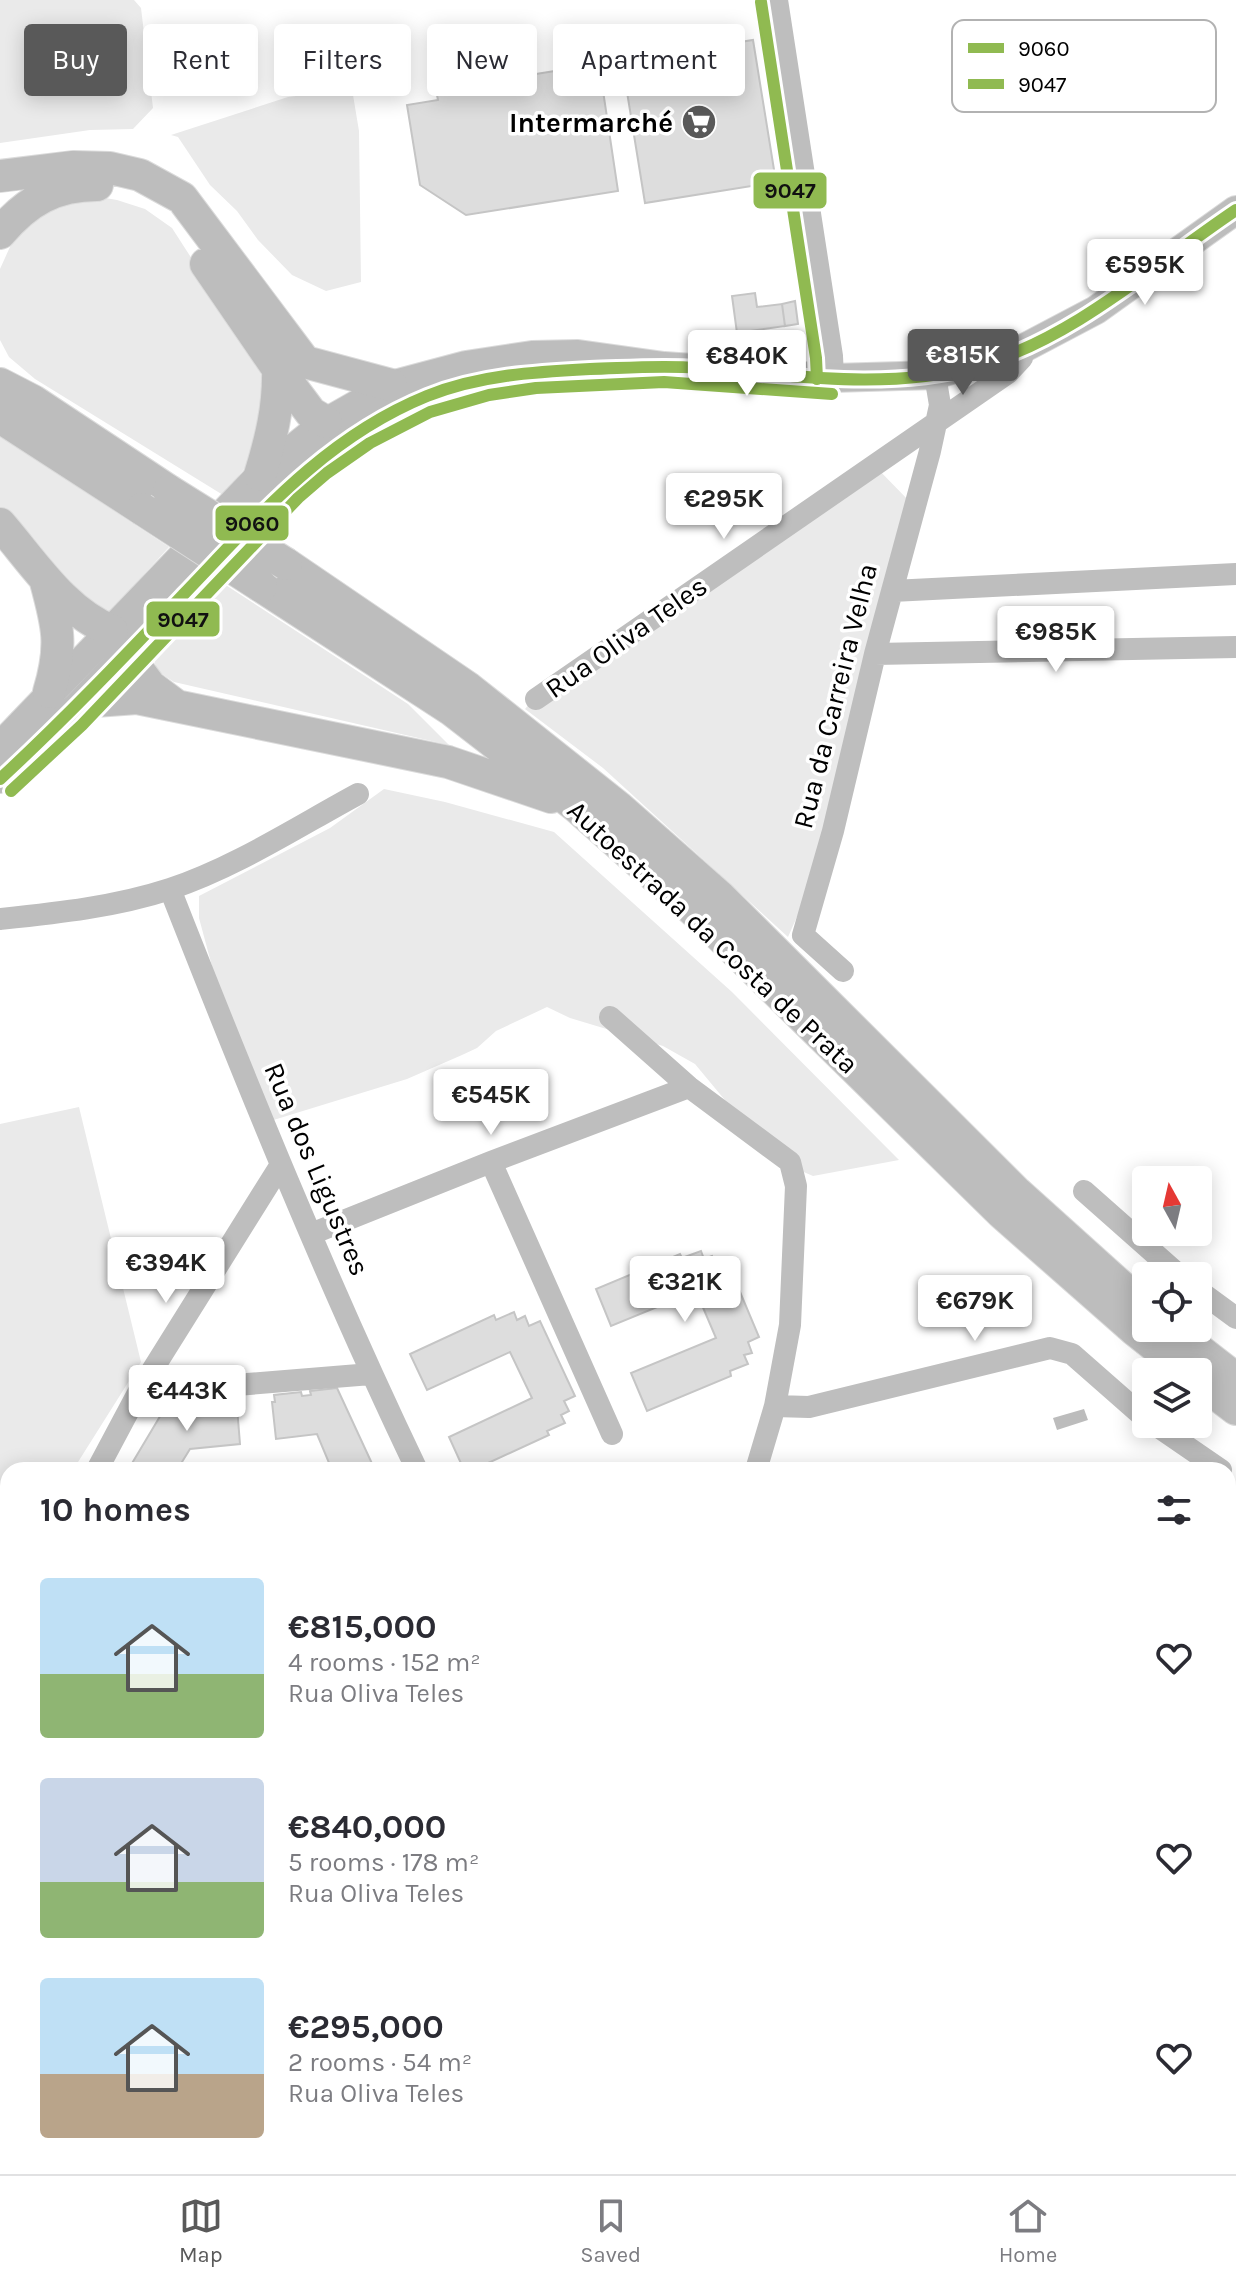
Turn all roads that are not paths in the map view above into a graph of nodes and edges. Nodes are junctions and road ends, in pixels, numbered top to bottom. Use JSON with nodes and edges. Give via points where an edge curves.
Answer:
{"nodes":[{"id":1,"x":777,"y":0,"type":"edge"},
{"id":2,"x":0,"y":176,"type":"edge"},
{"id":3,"x":1236,"y":210,"type":"edge"},
{"id":4,"x":0,"y":233,"type":"edge"},
{"id":5,"x":1022,"y":349,"type":"junction"},
{"id":6,"x":0,"y":363,"type":"edge"},
{"id":7,"x":291,"y":366,"type":"junction"},
{"id":8,"x":664,"y":366,"type":"junction"},
{"id":9,"x":935,"y":375,"type":"junction"},
{"id":10,"x":833,"y":378,"type":"junction"},
{"id":11,"x":0,"y":384,"type":"edge"},
{"id":12,"x":391,"y":385,"type":"junction"},
{"id":13,"x":33,"y":401,"type":"junction"},
{"id":14,"x":0,"y":417,"type":"edge"},
{"id":15,"x":937,"y":420,"type":"junction"},
{"id":16,"x":326,"y":422,"type":"junction"},
{"id":17,"x":362,"y":429,"type":"junction"},
{"id":18,"x":317,"y":460,"type":"junction"},
{"id":19,"x":260,"y":475,"type":"junction"},
{"id":20,"x":0,"y":524,"type":"edge"},
{"id":21,"x":1236,"y":574,"type":"edge"},
{"id":22,"x":44,"y":575,"type":"junction"},
{"id":23,"x":892,"y":591,"type":"junction"},
{"id":24,"x":155,"y":605,"type":"junction"},
{"id":25,"x":122,"y":638,"type":"junction"},
{"id":26,"x":1236,"y":647,"type":"edge"},
{"id":27,"x":875,"y":654,"type":"junction"},
{"id":28,"x":536,"y":699,"type":"dead end"},
{"id":29,"x":60,"y":703,"type":"junction"},
{"id":30,"x":177,"y":706,"type":"junction"},
{"id":31,"x":0,"y":746,"type":"edge"},
{"id":32,"x":0,"y":779,"type":"edge"},
{"id":33,"x":358,"y":794,"type":"dead end"},
{"id":34,"x":576,"y":806,"type":"junction"},
{"id":35,"x":170,"y":889,"type":"junction"},
{"id":36,"x":0,"y":919,"type":"edge"},
{"id":37,"x":843,"y":971,"type":"dead end"},
{"id":38,"x":610,"y":1017,"type":"dead end"},
{"id":39,"x":689,"y":1087,"type":"junction"},
{"id":40,"x":491,"y":1162,"type":"junction"},
{"id":41,"x":280,"y":1166,"type":"junction"},
{"id":42,"x":1084,"y":1191,"type":"dead end"},
{"id":43,"x":311,"y":1234,"type":"junction"},
{"id":44,"x":1164,"y":1262,"type":"edge"},
{"id":45,"x":1132,"y":1296,"type":"edge"},
{"id":46,"x":1212,"y":1300,"type":"edge"},
{"id":47,"x":1236,"y":1318,"type":"edge"},
{"id":48,"x":1188,"y":1342,"type":"edge"},
{"id":49,"x":1170,"y":1358,"type":"edge"},
{"id":50,"x":371,"y":1374,"type":"junction"},
{"id":51,"x":1236,"y":1379,"type":"edge"},
{"id":52,"x":1212,"y":1391,"type":"edge"},
{"id":53,"x":138,"y":1393,"type":"junction"},
{"id":54,"x":775,"y":1406,"type":"junction"},
{"id":55,"x":1132,"y":1407,"type":"edge"},
{"id":56,"x":1236,"y":1409,"type":"edge"},
{"id":57,"x":612,"y":1434,"type":"dead end"},
{"id":58,"x":1174,"y":1438,"type":"edge"},
{"id":59,"x":101,"y":1462,"type":"edge"},
{"id":60,"x":413,"y":1462,"type":"edge"},
{"id":61,"x":758,"y":1462,"type":"edge"},
{"id":62,"x":1209,"y":1462,"type":"edge"}],
"edges":[{"from":1,"to":10,"type":"street"},
{"from":2,"to":7,"type":"highway","via":[[110,168],[140,175],[182,198]]},
{"from":3,"to":5,"type":"main road","name":"Rua Oliva Teles","via":[[1096,310]]},
{"from":4,"to":7,"type":"highway","via":[[42,196],[72,185],[106,185],[146,199],[175,217]]},
{"from":5,"to":9,"type":"main road","name":"Rua Oliva Teles"},
{"from":5,"to":15,"type":"street","name":"Rua Oliva Teles","via":[[1022,358],[1008,373]]},
{"from":6,"to":13,"type":"highway"},
{"from":7,"to":12,"type":"highway"},
{"from":7,"to":16,"type":"highway","via":[[311,413]]},
{"from":7,"to":19,"type":"highway"},
{"from":8,"to":10,"type":"main road","name":"Rua Oliva Teles"},
{"from":8,"to":12,"type":"main road","name":"Rua Oliva Teles","via":[[578,354],[532,355]]},
{"from":8,"to":17,"type":"main road","name":"Rua Oliva Teles","via":[[534,372],[467,383],[424,397]]},
{"from":9,"to":10,"type":"main road","name":"Rua Oliva Teles"},
{"from":9,"to":15,"type":"street","name":"Rua da Carreira Velha"},
{"from":11,"to":13,"type":"highway","name":"Autoestrada da Costa de Prata"},
{"from":12,"to":16,"type":"main road","name":"Rua Oliva Teles"},
{"from":13,"to":45,"type":"highway","name":"Autoestrada da Costa de Prata","bridge":true,"via":[[468,688],[618,807],[720,897],[1017,1193]]},
{"from":14,"to":34,"type":"highway","name":"Autoestrada da Costa de Prata","bridge":true,"via":[[452,710]]},
{"from":15,"to":23,"type":"street","name":"Rua da Carreira Velha"},
{"from":15,"to":28,"type":"street","name":"Rua Oliva Teles"},
{"from":16,"to":17,"type":"main road"},
{"from":16,"to":18,"type":"main road"},
{"from":16,"to":19,"type":"main road","name":"Rua Oliva Teles"},
{"from":17,"to":18,"type":"main road","name":"Rua Oliva Teles"},
{"from":18,"to":24,"type":"main road","name":"Rua Oliva Teles"},
{"from":19,"to":24,"type":"main road","name":"Rua Oliva Teles"},
{"from":20,"to":22,"type":"highway"},
{"from":21,"to":23,"type":"street"},
{"from":22,"to":25,"type":"highway","via":[[63,599]]},
{"from":22,"to":29,"type":"highway","via":[[59,630]]},
{"from":23,"to":27,"type":"street","name":"Rua da Carreira Velha"},
{"from":24,"to":25,"type":"main road","name":"Rua Oliva Teles"},
{"from":25,"to":29,"type":"main road","name":"Rua Oliva Teles"},
{"from":25,"to":30,"type":"highway","via":[[150,686]]},
{"from":26,"to":27,"type":"street"},
{"from":27,"to":37,"type":"street","name":"Rua da Carreira Velha","via":[[803,935]]},
{"from":29,"to":30,"type":"highway","via":[[137,698]]},
{"from":29,"to":31,"type":"main road","name":"Rua Oliva Teles"},
{"from":29,"to":32,"type":"main road","name":"Rua Oliva Teles"},
{"from":30,"to":34,"type":"highway","via":[[448,762]]},
{"from":33,"to":35,"type":"street"},
{"from":34,"to":49,"type":"highway","name":"Autoestrada da Costa de Prata","via":[[700,916],[1002,1213]]},
{"from":35,"to":36,"type":"street","via":[[80,911]]},
{"from":35,"to":41,"type":"street","name":"Rua dos Ligustres"},
{"from":38,"to":39,"type":"street"},
{"from":39,"to":40,"type":"street"},
{"from":39,"to":54,"type":"street","via":[[790,1162],[796,1186],[790,1325]]},
{"from":40,"to":43,"type":"street"},
{"from":40,"to":57,"type":"street"},
{"from":41,"to":43,"type":"street","name":"Rua dos Ligustres"},
{"from":41,"to":53,"type":"street"},
{"from":42,"to":44,"type":"street"},
{"from":43,"to":50,"type":"street","name":"Rua dos Ligustres"},
{"from":46,"to":47,"type":"street"},
{"from":48,"to":51,"type":"highway"},
{"from":50,"to":53,"type":"street"},
{"from":50,"to":60,"type":"street","name":"Rua dos Ligustres"},
{"from":52,"to":56,"type":"highway"},
{"from":53,"to":59,"type":"street"},
{"from":54,"to":55,"type":"street","via":[[809,1407],[1050,1348],[1072,1354]]},
{"from":54,"to":61,"type":"street"},
{"from":58,"to":62,"type":"street"}]}
